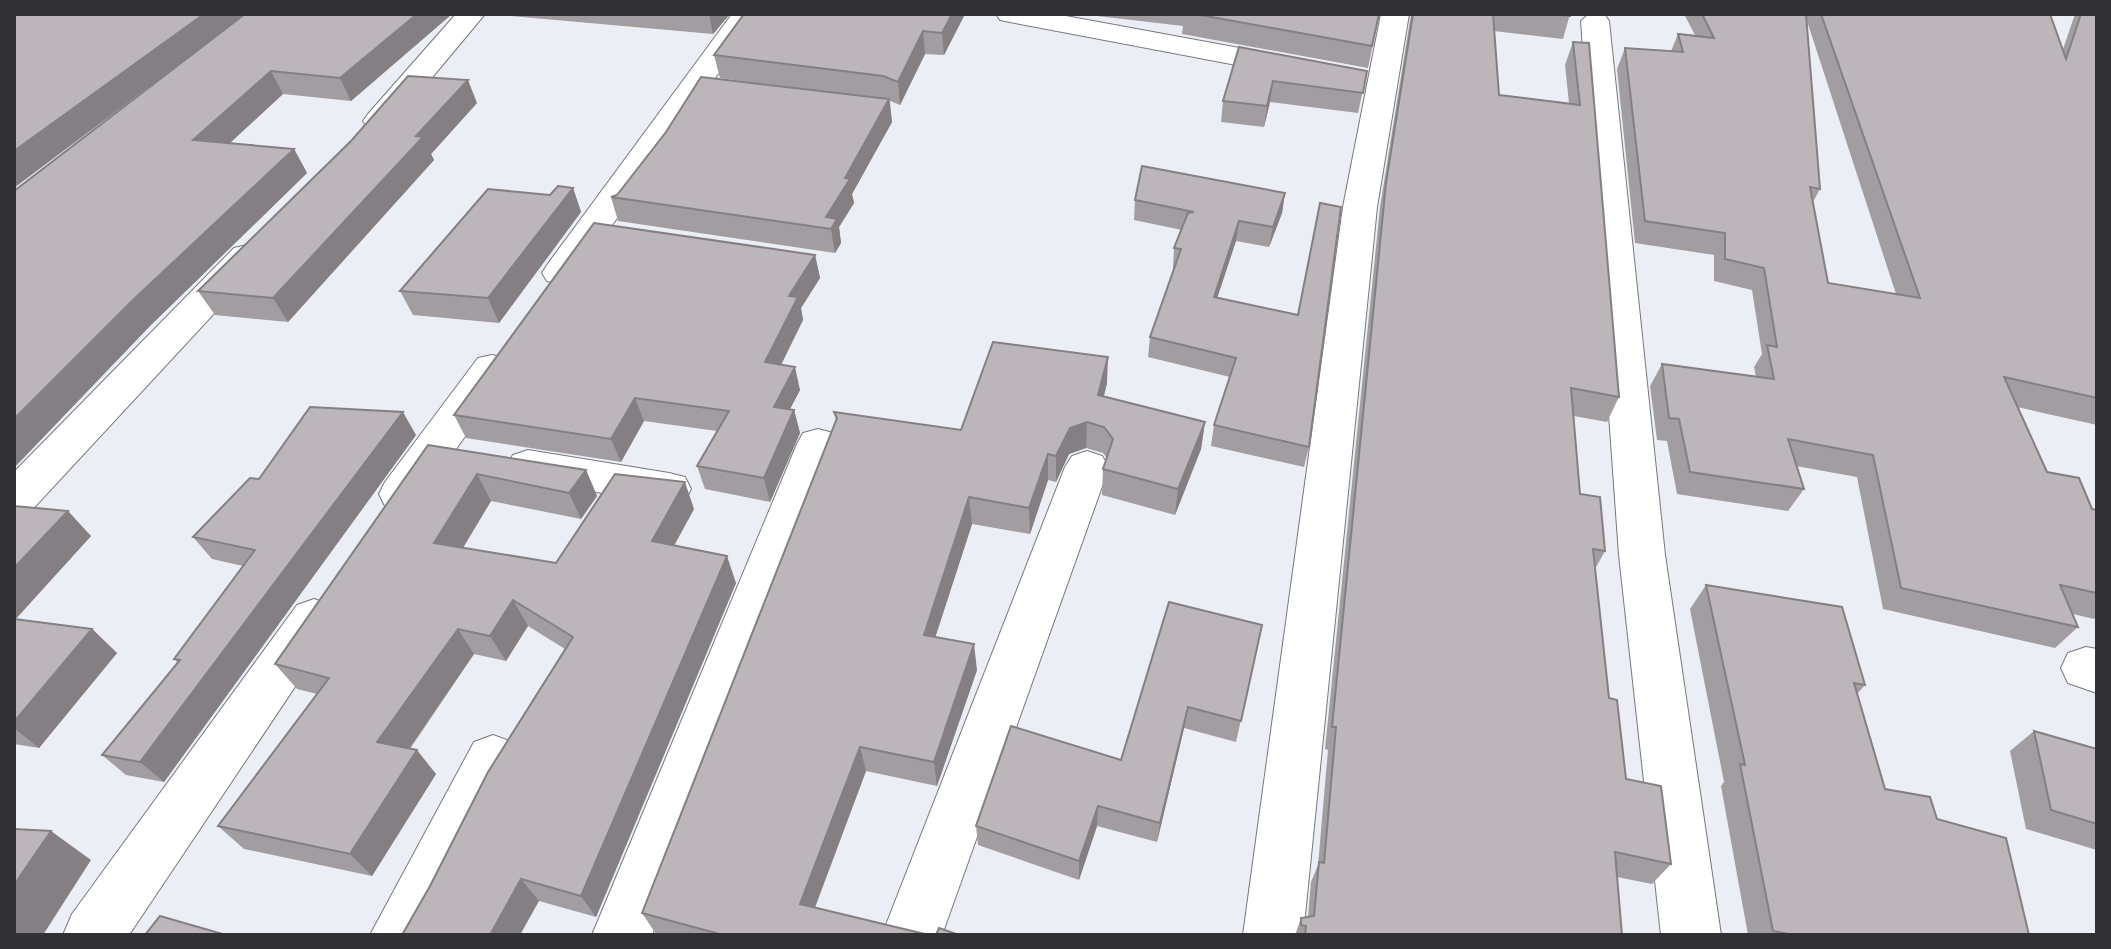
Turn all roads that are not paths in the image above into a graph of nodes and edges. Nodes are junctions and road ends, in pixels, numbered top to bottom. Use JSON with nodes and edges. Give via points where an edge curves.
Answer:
{"nodes":[{"id":1,"x":471,"y":14,"type":"edge"},
{"id":2,"x":746,"y":14,"type":"edge"},
{"id":3,"x":1010,"y":14,"type":"edge"},
{"id":4,"x":1395,"y":14,"type":"edge"},
{"id":5,"x":1595,"y":21,"type":"dead end"},
{"id":6,"x":1321,"y":72,"type":"edge"},
{"id":7,"x":360,"y":143,"type":"edge"},
{"id":8,"x":270,"y":234,"type":"edge"},
{"id":9,"x":538,"y":304,"type":"edge"},
{"id":10,"x":511,"y":341,"type":"edge"},
{"id":11,"x":818,"y":444,"type":"dead end"},
{"id":12,"x":431,"y":451,"type":"junction"},
{"id":13,"x":1087,"y":467,"type":"dead end"},
{"id":14,"x":675,"y":490,"type":"edge"},
{"id":15,"x":14,"y":500,"type":"edge"},
{"id":16,"x":376,"y":530,"type":"edge"},
{"id":17,"x":340,"y":582,"type":"edge"},
{"id":18,"x":493,"y":759,"type":"edge"},
{"id":19,"x":93,"y":935,"type":"edge"},
{"id":20,"x":400,"y":935,"type":"edge"},
{"id":21,"x":622,"y":935,"type":"edge"},
{"id":22,"x":912,"y":935,"type":"edge"},
{"id":23,"x":1273,"y":935,"type":"edge"},
{"id":24,"x":1691,"y":935,"type":"edge"}],
"edges":[{"from":1,"to":7,"type":"street"},
{"from":2,"to":9,"type":"street","via":[[709,88],[607,233]]},
{"from":3,"to":6,"type":"street"},
{"from":4,"to":23,"type":"street","via":[[1368,80],[1360,207]]},
{"from":5,"to":24,"type":"street","via":[[1642,555]]},
{"from":8,"to":15,"type":"street"},
{"from":10,"to":12,"type":"street"},
{"from":11,"to":21,"type":"street"},
{"from":12,"to":14,"type":"street"},
{"from":12,"to":16,"type":"street"},
{"from":13,"to":22,"type":"street"},
{"from":17,"to":19,"type":"street"},
{"from":18,"to":20,"type":"street"}]}
